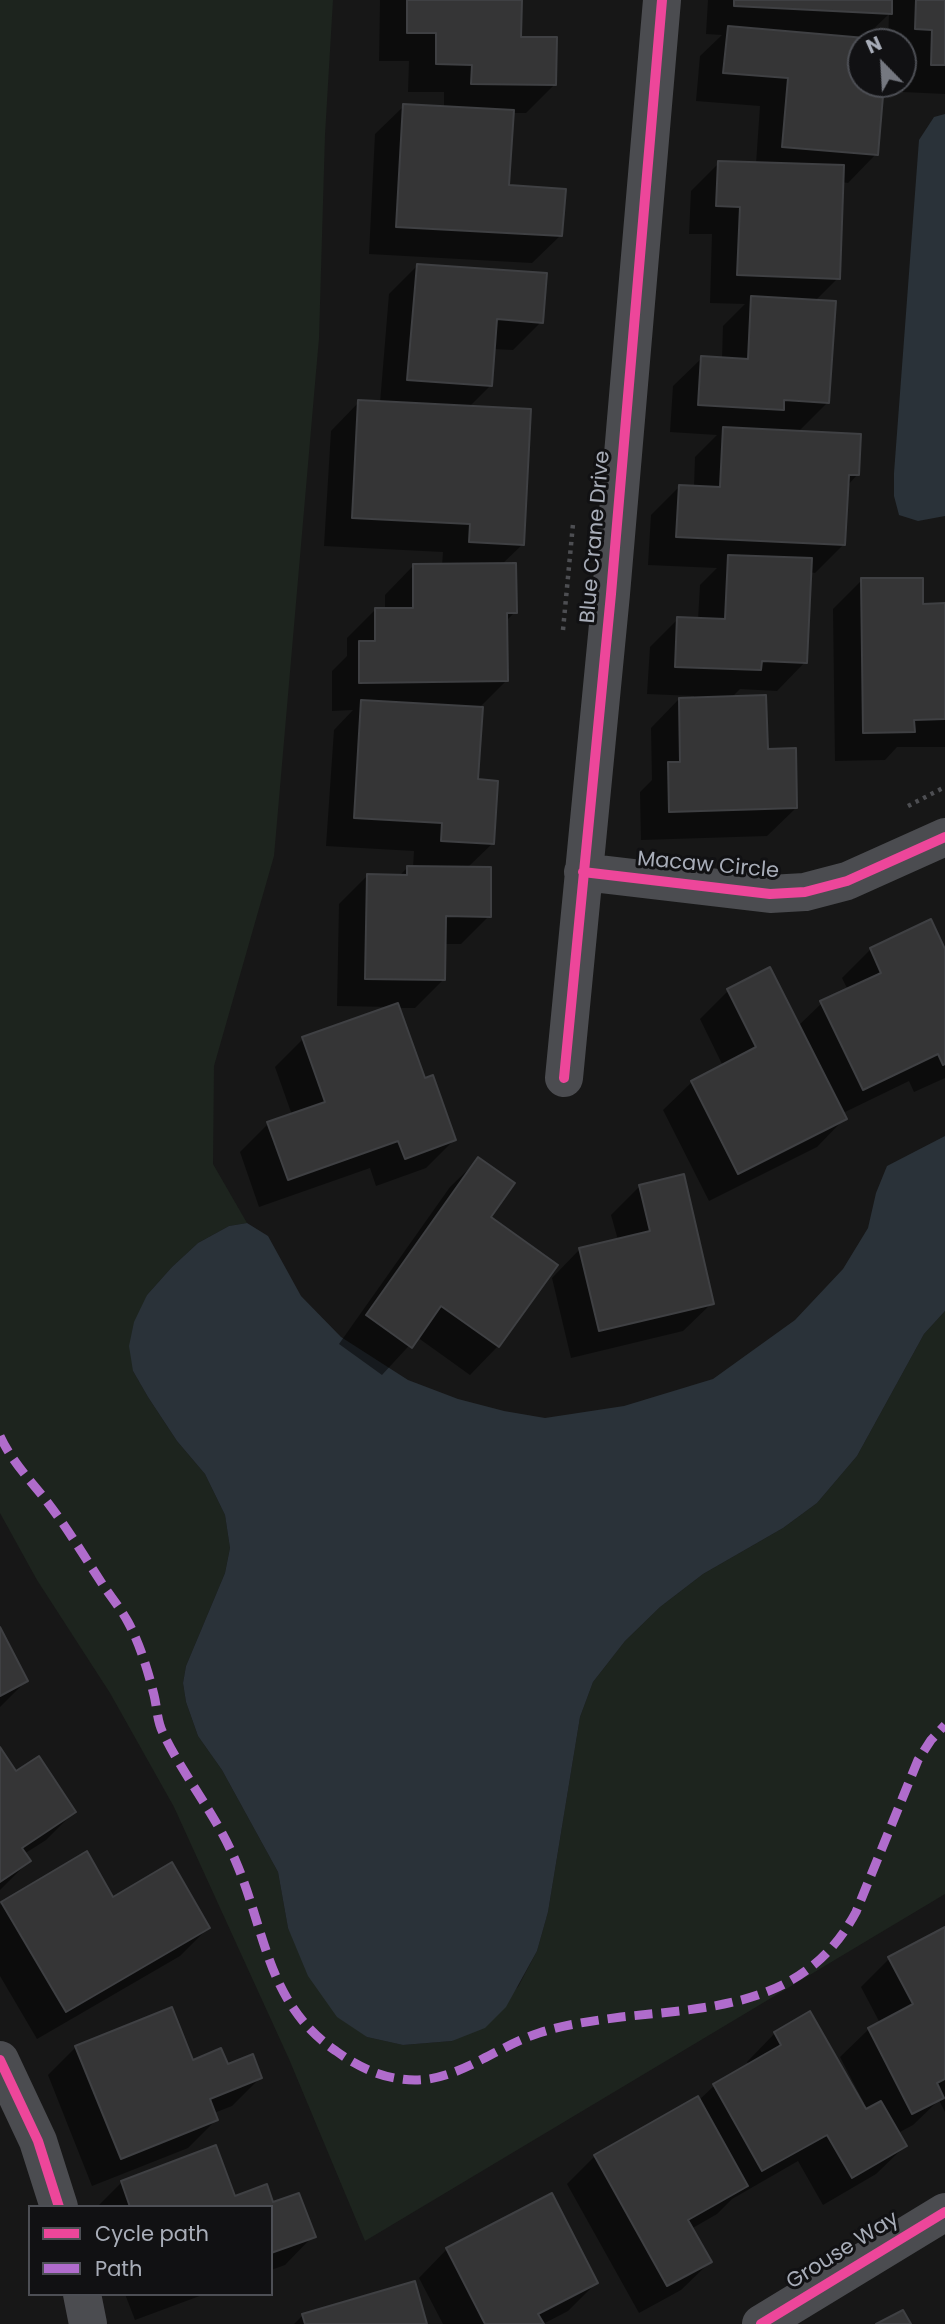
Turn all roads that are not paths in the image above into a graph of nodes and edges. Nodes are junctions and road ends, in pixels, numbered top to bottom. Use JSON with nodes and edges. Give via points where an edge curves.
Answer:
{"nodes":[{"id":1,"x":662,"y":0,"type":"edge"},
{"id":2,"x":945,"y":837,"type":"edge"},
{"id":3,"x":583,"y":872,"type":"junction"},
{"id":4,"x":564,"y":1078,"type":"dead end"},
{"id":5,"x":0,"y":2060,"type":"edge"},
{"id":6,"x":59,"y":2205,"type":"edge"},
{"id":7,"x":945,"y":2212,"type":"edge"},
{"id":8,"x":82,"y":2296,"type":"edge"},
{"id":9,"x":88,"y":2324,"type":"edge"},
{"id":10,"x":761,"y":2324,"type":"edge"}],
"edges":[{"from":1,"to":3,"type":"street","name":"Blue Crane Drive"},
{"from":2,"to":3,"type":"street","name":"Macaw Circle","via":[[858,877],[805,892],[770,894]]},
{"from":3,"to":4,"type":"street","name":"Blue Crane Drive"},
{"from":5,"to":6,"type":"street","via":[[37,2141]]},
{"from":7,"to":10,"type":"street","name":"Grouse Way"},
{"from":8,"to":9,"type":"street"}]}
